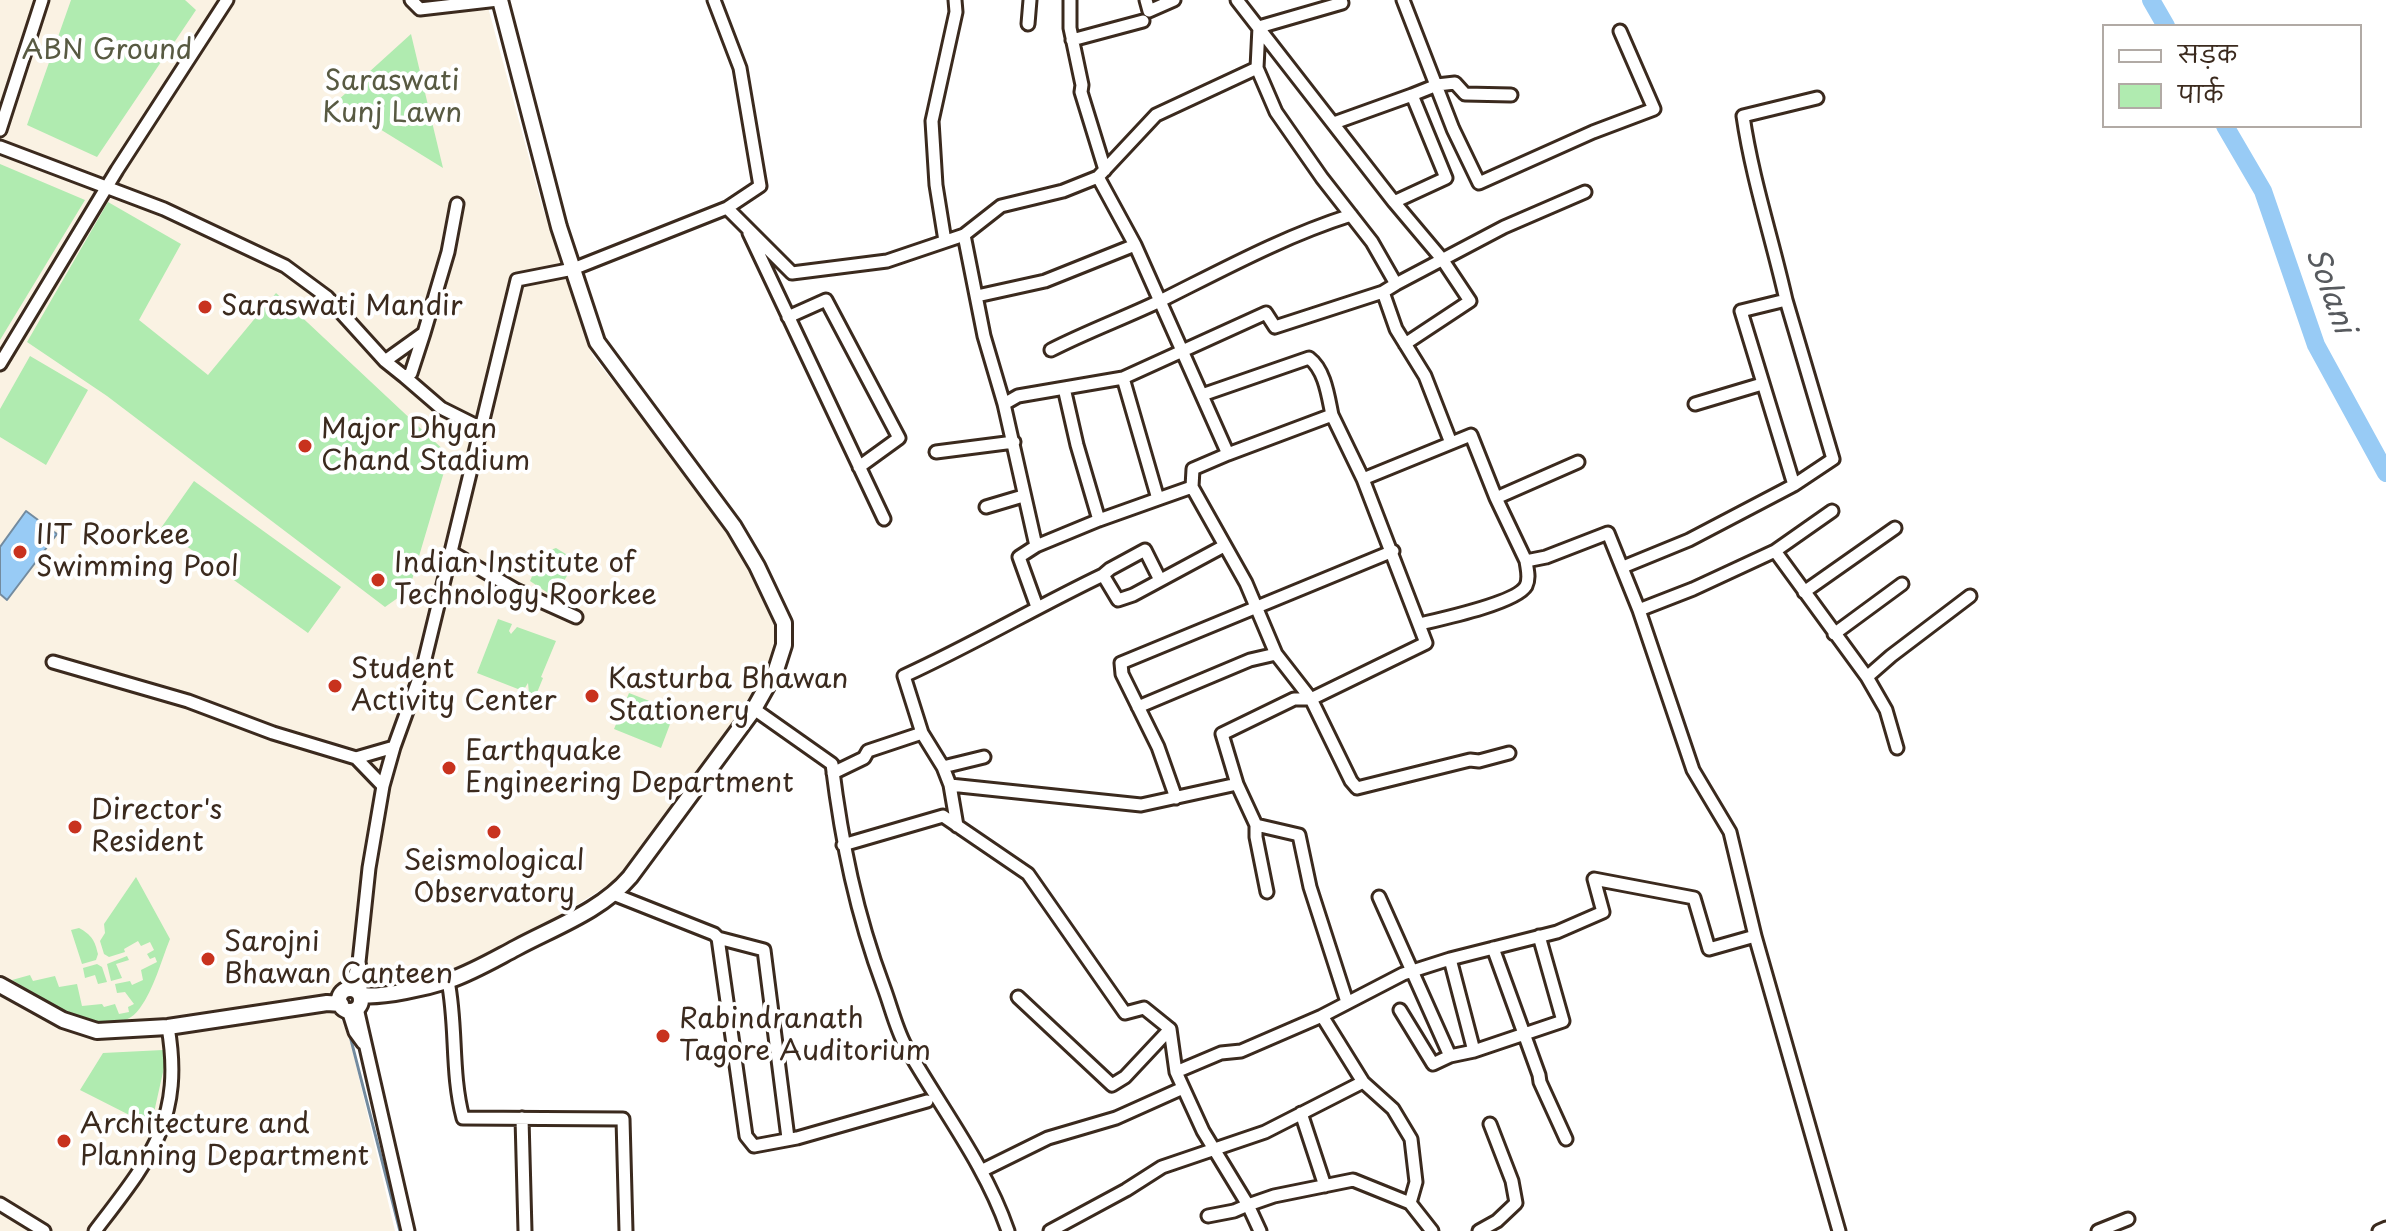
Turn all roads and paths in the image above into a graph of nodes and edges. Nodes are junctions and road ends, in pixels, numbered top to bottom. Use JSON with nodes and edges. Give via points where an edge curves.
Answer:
{"nodes":[{"id":1,"x":42,"y":0,"type":"edge"},
{"id":2,"x":227,"y":0,"type":"edge"},
{"id":3,"x":411,"y":0,"type":"edge"},
{"id":4,"x":499,"y":0,"type":"edge"},
{"id":5,"x":714,"y":0,"type":"edge"},
{"id":6,"x":955,"y":0,"type":"edge"},
{"id":7,"x":1030,"y":0,"type":"edge"},
{"id":8,"x":1070,"y":0,"type":"edge"},
{"id":9,"x":1146,"y":0,"type":"edge"},
{"id":10,"x":1174,"y":0,"type":"edge"},
{"id":11,"x":1237,"y":0,"type":"edge"},
{"id":12,"x":1403,"y":0,"type":"edge"},
{"id":13,"x":1346,"y":1,"type":"edge"},
{"id":14,"x":1143,"y":21,"type":"dead end"},
{"id":15,"x":1028,"y":24,"type":"dead end"},
{"id":16,"x":1259,"y":27,"type":"junction"},
{"id":17,"x":1620,"y":31,"type":"dead end"},
{"id":18,"x":1072,"y":40,"type":"junction"},
{"id":19,"x":1257,"y":68,"type":"junction"},
{"id":20,"x":1437,"y":85,"type":"junction"},
{"id":21,"x":1412,"y":95,"type":"junction"},
{"id":22,"x":1511,"y":95,"type":"dead end"},
{"id":23,"x":1817,"y":98,"type":"dead end"},
{"id":24,"x":1334,"y":123,"type":"junction"},
{"id":25,"x":0,"y":130,"type":"edge"},
{"id":26,"x":0,"y":147,"type":"edge"},
{"id":27,"x":1101,"y":174,"type":"junction"},
{"id":28,"x":108,"y":187,"type":"junction"},
{"id":29,"x":1585,"y":192,"type":"dead end"},
{"id":30,"x":1394,"y":202,"type":"junction"},
{"id":31,"x":457,"y":204,"type":"dead end"},
{"id":32,"x":727,"y":208,"type":"junction"},
{"id":33,"x":1351,"y":215,"type":"junction"},
{"id":34,"x":745,"y":225,"type":"junction"},
{"id":35,"x":964,"y":235,"type":"junction"},
{"id":36,"x":945,"y":241,"type":"junction"},
{"id":37,"x":1135,"y":245,"type":"junction"},
{"id":38,"x":1442,"y":259,"type":"junction"},
{"id":39,"x":573,"y":269,"type":"junction"},
{"id":40,"x":1396,"y":284,"type":"junction"},
{"id":41,"x":1383,"y":292,"type":"junction"},
{"id":42,"x":977,"y":296,"type":"junction"},
{"id":43,"x":1786,"y":300,"type":"junction"},
{"id":44,"x":1160,"y":301,"type":"junction"},
{"id":45,"x":788,"y":317,"type":"junction"},
{"id":46,"x":424,"y":333,"type":"junction"},
{"id":47,"x":1405,"y":344,"type":"junction"},
{"id":48,"x":1051,"y":350,"type":"dead end"},
{"id":49,"x":1183,"y":352,"type":"junction"},
{"id":50,"x":385,"y":361,"type":"junction"},
{"id":51,"x":0,"y":364,"type":"edge"},
{"id":52,"x":405,"y":377,"type":"junction"},
{"id":53,"x":1123,"y":378,"type":"junction"},
{"id":54,"x":1762,"y":384,"type":"junction"},
{"id":55,"x":1064,"y":388,"type":"junction"},
{"id":56,"x":1202,"y":395,"type":"junction"},
{"id":57,"x":1004,"y":404,"type":"junction"},
{"id":58,"x":1695,"y":404,"type":"dead end"},
{"id":59,"x":1332,"y":415,"type":"junction"},
{"id":60,"x":481,"y":428,"type":"junction"},
{"id":61,"x":1014,"y":442,"type":"junction"},
{"id":62,"x":1451,"y":443,"type":"junction"},
{"id":63,"x":936,"y":452,"type":"dead end"},
{"id":64,"x":1228,"y":454,"type":"junction"},
{"id":65,"x":1578,"y":462,"type":"dead end"},
{"id":66,"x":859,"y":467,"type":"junction"},
{"id":67,"x":1363,"y":479,"type":"junction"},
{"id":68,"x":1794,"y":485,"type":"junction"},
{"id":69,"x":1192,"y":487,"type":"junction"},
{"id":70,"x":1023,"y":496,"type":"junction"},
{"id":71,"x":1496,"y":498,"type":"junction"},
{"id":72,"x":1158,"y":499,"type":"junction"},
{"id":73,"x":986,"y":507,"type":"dead end"},
{"id":74,"x":1832,"y":511,"type":"dead end"},
{"id":75,"x":884,"y":519,"type":"dead end"},
{"id":76,"x":1099,"y":520,"type":"junction"},
{"id":77,"x":1895,"y":528,"type":"dead end"},
{"id":78,"x":1036,"y":546,"type":"junction"},
{"id":79,"x":1224,"y":546,"type":"junction"},
{"id":80,"x":1393,"y":551,"type":"junction"},
{"id":81,"x":1775,"y":551,"type":"junction"},
{"id":82,"x":451,"y":552,"type":"junction"},
{"id":83,"x":1526,"y":561,"type":"junction"},
{"id":84,"x":1623,"y":567,"type":"junction"},
{"id":85,"x":1103,"y":575,"type":"junction"},
{"id":86,"x":1160,"y":580,"type":"junction"},
{"id":87,"x":1902,"y":584,"type":"dead end"},
{"id":88,"x":1804,"y":592,"type":"junction"},
{"id":89,"x":1970,"y":596,"type":"dead end"},
{"id":90,"x":1037,"y":607,"type":"junction"},
{"id":91,"x":1257,"y":608,"type":"junction"},
{"id":92,"x":1639,"y":610,"type":"junction"},
{"id":93,"x":576,"y":617,"type":"dead end"},
{"id":94,"x":1420,"y":624,"type":"junction"},
{"id":95,"x":1834,"y":634,"type":"junction"},
{"id":96,"x":1276,"y":654,"type":"junction"},
{"id":97,"x":53,"y":662,"type":"dead end"},
{"id":98,"x":1867,"y":677,"type":"junction"},
{"id":99,"x":1311,"y":699,"type":"junction"},
{"id":100,"x":1138,"y":707,"type":"junction"},
{"id":101,"x":754,"y":709,"type":"junction"},
{"id":102,"x":922,"y":733,"type":"junction"},
{"id":103,"x":394,"y":747,"type":"junction"},
{"id":104,"x":1897,"y":748,"type":"dead end"},
{"id":105,"x":1509,"y":753,"type":"dead end"},
{"id":106,"x":984,"y":757,"type":"dead end"},
{"id":107,"x":356,"y":758,"type":"junction"},
{"id":108,"x":943,"y":767,"type":"junction"},
{"id":109,"x":833,"y":773,"type":"junction"},
{"id":110,"x":1237,"y":784,"type":"junction"},
{"id":111,"x":950,"y":785,"type":"junction"},
{"id":112,"x":383,"y":786,"type":"junction"},
{"id":113,"x":1176,"y":798,"type":"junction"},
{"id":114,"x":1256,"y":825,"type":"junction"},
{"id":115,"x":957,"y":826,"type":"junction"},
{"id":116,"x":843,"y":845,"type":"junction"},
{"id":117,"x":1267,"y":892,"type":"dead end"},
{"id":118,"x":613,"y":894,"type":"junction"},
{"id":119,"x":1379,"y":897,"type":"dead end"},
{"id":120,"x":1539,"y":936,"type":"junction"},
{"id":121,"x":1755,"y":936,"type":"junction"},
{"id":122,"x":718,"y":938,"type":"junction"},
{"id":123,"x":1493,"y":948,"type":"junction"},
{"id":124,"x":1450,"y":959,"type":"junction"},
{"id":125,"x":1413,"y":971,"type":"junction"},
{"id":126,"x":448,"y":981,"type":"junction"},
{"id":127,"x":0,"y":985,"type":"edge"},
{"id":128,"x":1018,"y":997,"type":"dead end"},
{"id":129,"x":348,"y":1001,"type":"junction"},
{"id":130,"x":1347,"y":1002,"type":"junction"},
{"id":131,"x":1400,"y":1010,"type":"dead end"},
{"id":132,"x":1322,"y":1016,"type":"junction"},
{"id":133,"x":168,"y":1027,"type":"junction"},
{"id":134,"x":1170,"y":1029,"type":"junction"},
{"id":135,"x":1524,"y":1034,"type":"junction"},
{"id":136,"x":1474,"y":1051,"type":"junction"},
{"id":137,"x":1450,"y":1056,"type":"junction"},
{"id":138,"x":1176,"y":1072,"type":"junction"},
{"id":139,"x":1363,"y":1082,"type":"junction"},
{"id":140,"x":1183,"y":1088,"type":"junction"},
{"id":141,"x":927,"y":1101,"type":"dead end"},
{"id":142,"x":1301,"y":1113,"type":"junction"},
{"id":143,"x":522,"y":1118,"type":"junction"},
{"id":144,"x":1490,"y":1124,"type":"dead end"},
{"id":145,"x":788,"y":1138,"type":"junction"},
{"id":146,"x":1566,"y":1139,"type":"dead end"},
{"id":147,"x":1214,"y":1149,"type":"junction"},
{"id":148,"x":981,"y":1171,"type":"junction"},
{"id":149,"x":1325,"y":1186,"type":"junction"},
{"id":150,"x":1410,"y":1203,"type":"junction"},
{"id":151,"x":0,"y":1204,"type":"edge"},
{"id":152,"x":1248,"y":1205,"type":"junction"},
{"id":153,"x":1208,"y":1216,"type":"dead end"},
{"id":154,"x":2128,"y":1219,"type":"dead end"},
{"id":155,"x":2386,"y":1228,"type":"edge"},
{"id":156,"x":44,"y":1231,"type":"edge"},
{"id":157,"x":95,"y":1231,"type":"edge"},
{"id":158,"x":408,"y":1231,"type":"edge"},
{"id":159,"x":525,"y":1231,"type":"edge"},
{"id":160,"x":626,"y":1231,"type":"edge"},
{"id":161,"x":1008,"y":1231,"type":"edge"},
{"id":162,"x":1050,"y":1231,"type":"edge"},
{"id":163,"x":1260,"y":1231,"type":"edge"},
{"id":164,"x":1432,"y":1231,"type":"edge"},
{"id":165,"x":1479,"y":1231,"type":"edge"},
{"id":166,"x":1839,"y":1231,"type":"edge"},
{"id":167,"x":2098,"y":1231,"type":"edge"},
{"id":168,"x":2379,"y":1231,"type":"edge"}],
"edges":[{"from":1,"to":25,"type":"street"},
{"from":2,"to":28,"type":"street"},
{"from":3,"to":4,"type":"street","via":[[420,9]]},
{"from":4,"to":39,"type":"street"},
{"from":5,"to":32,"type":"street","via":[[740,68],[760,186]]},
{"from":6,"to":36,"type":"street","via":[[932,121]]},
{"from":7,"to":15,"type":"street"},
{"from":8,"to":18,"type":"street"},
{"from":9,"to":10,"type":"street","via":[[1149,11]]},
{"from":11,"to":16,"type":"street"},
{"from":12,"to":20,"type":"street"},
{"from":13,"to":16,"type":"street"},
{"from":14,"to":18,"type":"street"},
{"from":16,"to":19,"type":"street"},
{"from":16,"to":24,"type":"street"},
{"from":17,"to":20,"type":"street","via":[[1654,109],[1479,183]]},
{"from":18,"to":27,"type":"street"},
{"from":19,"to":27,"type":"street","via":[[1156,115]]},
{"from":19,"to":33,"type":"street","via":[[1276,112]]},
{"from":20,"to":21,"type":"street"},
{"from":20,"to":22,"type":"street","via":[[1455,83],[1465,94]]},
{"from":21,"to":24,"type":"street"},
{"from":21,"to":30,"type":"street","via":[[1446,178]]},
{"from":23,"to":43,"type":"street","via":[[1743,116],[1750,164]]},
{"from":24,"to":30,"type":"street"},
{"from":26,"to":28,"type":"street"},
{"from":27,"to":35,"type":"street","via":[[1063,191],[1001,206]]},
{"from":27,"to":37,"type":"street"},
{"from":28,"to":50,"type":"street","via":[[299,274]]},
{"from":28,"to":51,"type":"street"},
{"from":29,"to":38,"type":"street"},
{"from":30,"to":38,"type":"street"},
{"from":31,"to":46,"type":"street"},
{"from":32,"to":34,"type":"street"},
{"from":32,"to":39,"type":"street"},
{"from":33,"to":40,"type":"street"},
{"from":33,"to":44,"type":"street","via":[[1266,246]]},
{"from":34,"to":36,"type":"street","via":[[792,273],[887,261]]},
{"from":34,"to":45,"type":"street"},
{"from":35,"to":36,"type":"street"},
{"from":35,"to":42,"type":"street"},
{"from":37,"to":42,"type":"street","via":[[1045,281]]},
{"from":37,"to":44,"type":"street"},
{"from":38,"to":40,"type":"street"},
{"from":38,"to":47,"type":"street","via":[[1470,301]]},
{"from":39,"to":60,"type":"street","via":[[517,280]]},
{"from":39,"to":101,"type":"street","via":[[597,342],[734,527],[784,623],[776,670]]},
{"from":40,"to":41,"type":"street"},
{"from":41,"to":47,"type":"street"},
{"from":41,"to":49,"type":"street","via":[[1275,327],[1266,313]]},
{"from":42,"to":57,"type":"street"},
{"from":43,"to":54,"type":"street","via":[[1741,311]]},
{"from":43,"to":68,"type":"street","via":[[1833,459]]},
{"from":44,"to":48,"type":"street"},
{"from":44,"to":49,"type":"street"},
{"from":45,"to":66,"type":"street"},
{"from":45,"to":66,"type":"street","via":[[826,300],[899,438]]},
{"from":46,"to":50,"type":"street"},
{"from":46,"to":52,"type":"street"},
{"from":47,"to":62,"type":"street","via":[[1425,376]]},
{"from":49,"to":53,"type":"street"},
{"from":49,"to":56,"type":"street"},
{"from":50,"to":52,"type":"street"},
{"from":52,"to":60,"type":"street","via":[[441,408]]},
{"from":53,"to":55,"type":"street"},
{"from":53,"to":72,"type":"street"},
{"from":54,"to":58,"type":"street"},
{"from":54,"to":68,"type":"street"},
{"from":55,"to":57,"type":"street","via":[[1018,396]]},
{"from":55,"to":76,"type":"street"},
{"from":56,"to":59,"type":"street","via":[[1309,358],[1327,390]]},
{"from":56,"to":64,"type":"street"},
{"from":57,"to":61,"type":"street"},
{"from":59,"to":64,"type":"street"},
{"from":59,"to":67,"type":"street"},
{"from":60,"to":82,"type":"street"},
{"from":61,"to":63,"type":"street"},
{"from":61,"to":70,"type":"street"},
{"from":62,"to":67,"type":"street"},
{"from":62,"to":71,"type":"street","via":[[1471,435]]},
{"from":64,"to":69,"type":"street","via":[[1193,469]]},
{"from":65,"to":71,"type":"street"},
{"from":66,"to":75,"type":"street"},
{"from":67,"to":80,"type":"street"},
{"from":68,"to":84,"type":"street","via":[[1689,540]]},
{"from":69,"to":72,"type":"street"},
{"from":69,"to":79,"type":"street"},
{"from":70,"to":73,"type":"street"},
{"from":70,"to":78,"type":"street"},
{"from":71,"to":83,"type":"street"},
{"from":72,"to":76,"type":"street"},
{"from":74,"to":81,"type":"street"},
{"from":76,"to":78,"type":"street"},
{"from":77,"to":88,"type":"street"},
{"from":78,"to":90,"type":"street","via":[[1019,557]]},
{"from":79,"to":86,"type":"street"},
{"from":79,"to":91,"type":"street"},
{"from":80,"to":91,"type":"street"},
{"from":80,"to":94,"type":"street"},
{"from":81,"to":88,"type":"street"},
{"from":81,"to":92,"type":"street"},
{"from":82,"to":93,"type":"street"},
{"from":82,"to":103,"type":"street","via":[[423,667]]},
{"from":83,"to":84,"type":"street","via":[[1608,533]]},
{"from":83,"to":94,"type":"street","via":[[1528,581],[1523,590],[1484,608]]},
{"from":84,"to":92,"type":"street"},
{"from":85,"to":86,"type":"street","via":[[1118,600]]},
{"from":85,"to":86,"type":"street","via":[[1145,550]]},
{"from":85,"to":90,"type":"street"},
{"from":87,"to":95,"type":"street"},
{"from":88,"to":95,"type":"street"},
{"from":89,"to":98,"type":"street"},
{"from":90,"to":102,"type":"street","via":[[904,676]]},
{"from":91,"to":96,"type":"street"},
{"from":91,"to":100,"type":"street","via":[[1121,663]]},
{"from":92,"to":121,"type":"street","via":[[1693,770],[1730,832]]},
{"from":94,"to":99,"type":"street","via":[[1426,643]]},
{"from":95,"to":98,"type":"street"},
{"from":96,"to":99,"type":"street"},
{"from":96,"to":100,"type":"street"},
{"from":97,"to":107,"type":"street"},
{"from":98,"to":104,"type":"street","via":[[1886,710]]},
{"from":99,"to":105,"type":"street","via":[[1357,788]]},
{"from":99,"to":110,"type":"street","via":[[1294,699],[1222,734]]},
{"from":100,"to":113,"type":"street"},
{"from":101,"to":109,"type":"street","via":[[832,764]]},
{"from":101,"to":118,"type":"street"},
{"from":102,"to":108,"type":"street"},
{"from":102,"to":109,"type":"street","via":[[868,751]]},
{"from":103,"to":107,"type":"street"},
{"from":103,"to":112,"type":"street"},
{"from":106,"to":108,"type":"street"},
{"from":107,"to":112,"type":"street"},
{"from":108,"to":111,"type":"street"},
{"from":109,"to":116,"type":"street"},
{"from":110,"to":113,"type":"street"},
{"from":110,"to":114,"type":"street"},
{"from":111,"to":113,"type":"street","via":[[1141,805]]},
{"from":111,"to":115,"type":"street"},
{"from":112,"to":129,"type":"street","via":[[359,962]]},
{"from":114,"to":117,"type":"street"},
{"from":114,"to":130,"type":"street","via":[[1299,835]]},
{"from":115,"to":116,"type":"street","via":[[943,816]]},
{"from":115,"to":134,"type":"street","via":[[1028,874],[1125,1013],[1144,1008]]},
{"from":116,"to":148,"type":"street","via":[[869,948],[904,1043]]},
{"from":118,"to":122,"type":"street"},
{"from":118,"to":126,"type":"street"},
{"from":119,"to":125,"type":"street"},
{"from":120,"to":121,"type":"street","via":[[1603,912],[1594,879],[1694,898],[1709,949]]},
{"from":120,"to":123,"type":"street"},
{"from":120,"to":135,"type":"street","via":[[1563,1021]]},
{"from":121,"to":166,"type":"street"},
{"from":122,"to":145,"type":"street","via":[[764,950]]},
{"from":122,"to":145,"type":"street","via":[[746,1136],[754,1146]]},
{"from":123,"to":124,"type":"street"},
{"from":123,"to":135,"type":"street"},
{"from":124,"to":125,"type":"street"},
{"from":124,"to":136,"type":"street"},
{"from":125,"to":130,"type":"street"},
{"from":125,"to":137,"type":"street"},
{"from":126,"to":129,"type":"street"},
{"from":126,"to":143,"type":"street","via":[[463,1118]]},
{"from":127,"to":133,"type":"street","via":[[89,1030]]},
{"from":128,"to":134,"type":"street","via":[[1112,1085]]},
{"from":129,"to":133,"type":"street"},
{"from":129,"to":158,"type":"street","via":[[364,1032]]},
{"from":130,"to":132,"type":"street"},
{"from":131,"to":137,"type":"street","via":[[1433,1064]]},
{"from":132,"to":138,"type":"street"},
{"from":132,"to":139,"type":"street"},
{"from":133,"to":157,"type":"street","via":[[171,1101],[159,1138]]},
{"from":134,"to":138,"type":"street"},
{"from":135,"to":136,"type":"street"},
{"from":135,"to":146,"type":"street"},
{"from":136,"to":137,"type":"street"},
{"from":138,"to":140,"type":"street"},
{"from":139,"to":142,"type":"street"},
{"from":139,"to":150,"type":"street","via":[[1393,1109],[1411,1139],[1416,1182]]},
{"from":140,"to":147,"type":"street"},
{"from":140,"to":148,"type":"street","via":[[1116,1118],[1048,1138]]},
{"from":141,"to":145,"type":"street"},
{"from":142,"to":147,"type":"street"},
{"from":142,"to":149,"type":"street"},
{"from":143,"to":159,"type":"street"},
{"from":143,"to":160,"type":"street","via":[[623,1119]]},
{"from":144,"to":165,"type":"street","via":[[1516,1203]]},
{"from":147,"to":152,"type":"street"},
{"from":147,"to":162,"type":"street","via":[[1162,1167]]},
{"from":148,"to":161,"type":"street"},
{"from":149,"to":150,"type":"street","via":[[1353,1180]]},
{"from":149,"to":152,"type":"street"},
{"from":150,"to":164,"type":"street"},
{"from":151,"to":156,"type":"street"},
{"from":152,"to":153,"type":"street"},
{"from":152,"to":163,"type":"street"},
{"from":154,"to":167,"type":"street"},
{"from":155,"to":168,"type":"street"}]}
